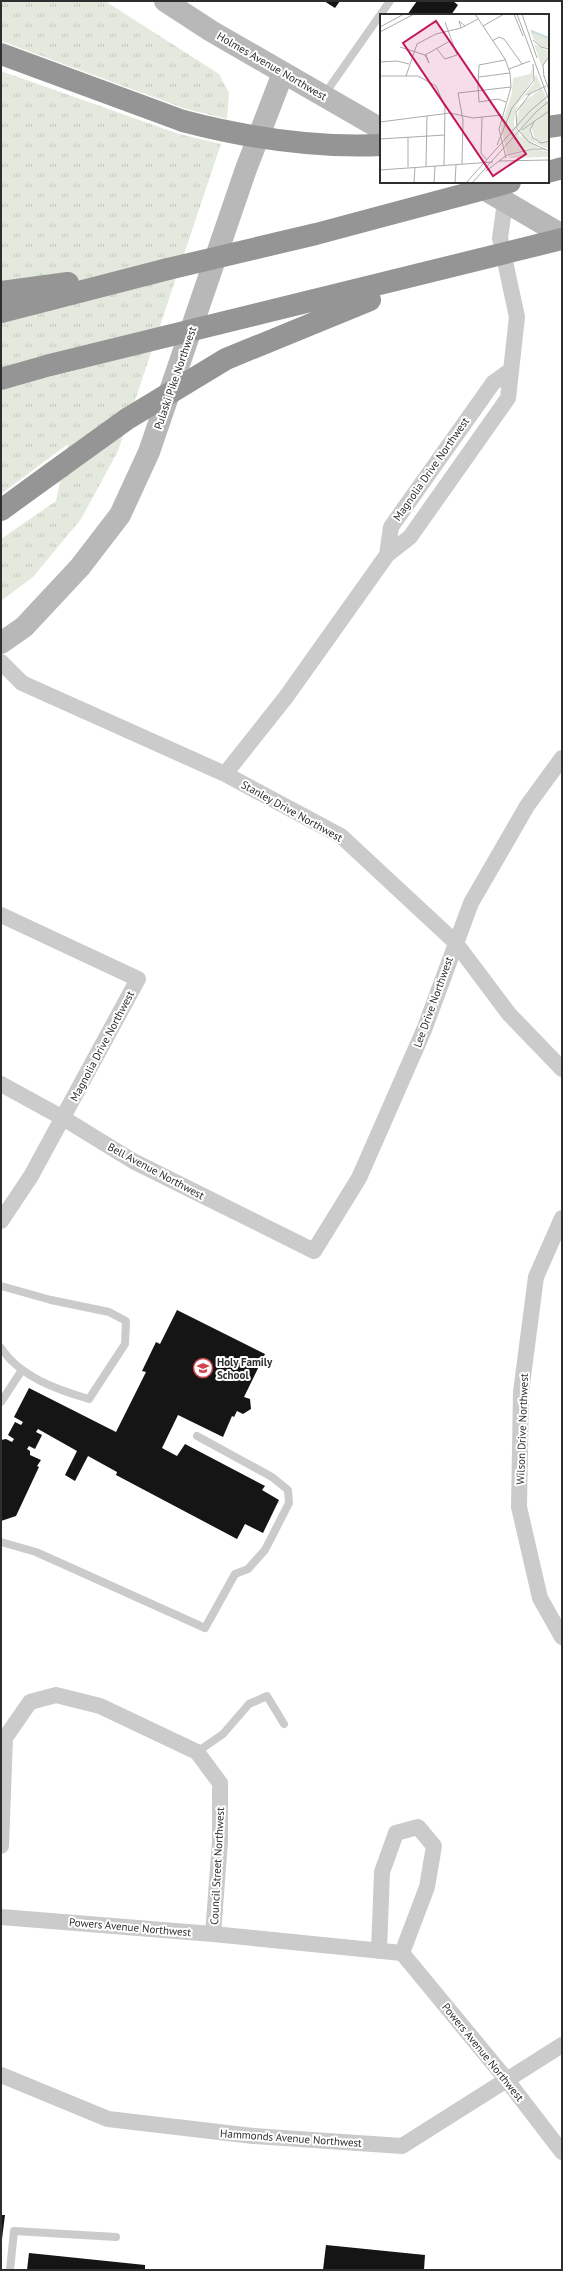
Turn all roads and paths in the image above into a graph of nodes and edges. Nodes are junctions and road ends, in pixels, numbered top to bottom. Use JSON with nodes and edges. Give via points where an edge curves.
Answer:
{"nodes":[{"id":1,"x":165,"y":1,"type":"edge"},
{"id":2,"x":390,"y":1,"type":"edge"},
{"id":3,"x":381,"y":14,"type":"edge"},
{"id":4,"x":380,"y":15,"type":"edge"},
{"id":5,"x":1,"y":54,"type":"edge"},
{"id":6,"x":283,"y":73,"type":"junction"},
{"id":7,"x":323,"y":95,"type":"junction"},
{"id":8,"x":378,"y":124,"type":"edge"},
{"id":9,"x":562,"y":125,"type":"edge"},
{"id":10,"x":549,"y":127,"type":"edge"},
{"id":11,"x":380,"y":145,"type":"edge"},
{"id":12,"x":562,"y":168,"type":"edge"},
{"id":13,"x":549,"y":172,"type":"edge"},
{"id":14,"x":476,"y":183,"type":"edge"},
{"id":15,"x":508,"y":192,"type":"edge"},
{"id":16,"x":562,"y":235,"type":"edge"},
{"id":17,"x":562,"y":239,"type":"edge"},
{"id":18,"x":461,"y":265,"type":"junction"},
{"id":19,"x":168,"y":269,"type":"junction"},
{"id":20,"x":1,"y":292,"type":"edge"},
{"id":21,"x":1,"y":312,"type":"edge"},
{"id":22,"x":1,"y":379,"type":"edge"},
{"id":23,"x":1,"y":510,"type":"edge"},
{"id":24,"x":1,"y":643,"type":"edge"},
{"id":25,"x":1,"y":662,"type":"edge"},
{"id":26,"x":562,"y":758,"type":"edge"},
{"id":27,"x":224,"y":774,"type":"junction"},
{"id":28,"x":1,"y":915,"type":"edge"},
{"id":29,"x":455,"y":942,"type":"junction"},
{"id":30,"x":562,"y":1069,"type":"edge"},
{"id":31,"x":1,"y":1084,"type":"edge"},
{"id":32,"x":62,"y":1118,"type":"junction"},
{"id":33,"x":562,"y":1218,"type":"edge"},
{"id":34,"x":1,"y":1221,"type":"edge"},
{"id":35,"x":314,"y":1251,"type":"joint"},
{"id":36,"x":1,"y":1286,"type":"edge"},
{"id":37,"x":1,"y":1348,"type":"edge"},
{"id":38,"x":22,"y":1370,"type":"junction"},
{"id":39,"x":1,"y":1402,"type":"edge"},
{"id":40,"x":197,"y":1436,"type":"dead end"},
{"id":41,"x":1,"y":1542,"type":"edge"},
{"id":42,"x":562,"y":1637,"type":"edge"},
{"id":43,"x":284,"y":1724,"type":"dead end"},
{"id":44,"x":197,"y":1752,"type":"junction"},
{"id":45,"x":1,"y":1846,"type":"edge"},
{"id":46,"x":1,"y":1917,"type":"edge"},
{"id":47,"x":213,"y":1934,"type":"junction"},
{"id":48,"x":379,"y":1951,"type":"junction"},
{"id":49,"x":402,"y":1953,"type":"junction"},
{"id":50,"x":562,"y":2045,"type":"edge"},
{"id":51,"x":1,"y":2075,"type":"edge"},
{"id":52,"x":506,"y":2079,"type":"junction"},
{"id":53,"x":562,"y":2152,"type":"edge"},
{"id":54,"x":116,"y":2237,"type":"dead end"},
{"id":55,"x":10,"y":2270,"type":"edge"}],
"edges":[{"from":1,"to":6,"type":"main road","name":"Holmes Avenue Northwest"},
{"from":2,"to":3,"type":"lane"},
{"from":4,"to":7,"type":"lane"},
{"from":5,"to":11,"type":"highway","bridge":true,"via":[[183,121],[229,133],[285,142],[344,147]]},
{"from":6,"to":7,"type":"main road","name":"Holmes Avenue Northwest"},
{"from":6,"to":24,"type":"main road","name":"Pulaski Pike Northwest","via":[[246,169],[149,452],[120,515],[76,571],[24,627]]},
{"from":7,"to":8,"type":"main road","name":"Holmes Avenue Northwest"},
{"from":9,"to":10,"type":"highway"},
{"from":12,"to":13,"type":"highway"},
{"from":14,"to":15,"type":"main road"},
{"from":15,"to":16,"type":"main road"},
{"from":15,"to":19,"type":"highway","bridge":true},
{"from":15,"to":27,"type":"street","via":[[500,238],[517,317],[508,398],[410,537],[387,555],[286,697]]},
{"from":17,"to":18,"type":"highway","bridge":true},
{"from":18,"to":22,"type":"highway","bridge":true},
{"from":18,"to":23,"type":"highway","bridge":true,"via":[[340,311],[226,359],[127,419]]},
{"from":19,"to":20,"type":"highway"},
{"from":19,"to":21,"type":"highway"},
{"from":25,"to":27,"type":"street","name":"Stanley Drive Northwest","via":[[22,683]]},
{"from":26,"to":29,"type":"street","name":"Lee Drive Northwest","via":[[527,806],[471,902]]},
{"from":27,"to":29,"type":"street","name":"Stanley Drive Northwest","via":[[342,836]]},
{"from":28,"to":32,"type":"street","name":"Magnolia Drive Northwest","via":[[138,979]]},
{"from":29,"to":30,"type":"street","name":"Stanley Drive Northwest","via":[[509,1014]]},
{"from":29,"to":35,"type":"street","name":"Lee Drive Northwest","via":[[424,1030],[359,1178]]},
{"from":31,"to":32,"type":"street","name":"Bell Avenue Northwest"},
{"from":32,"to":34,"type":"street","name":"Magnolia Drive Northwest","via":[[31,1176]]},
{"from":32,"to":35,"type":"street","name":"Bell Avenue Northwest","via":[[133,1161]]},
{"from":33,"to":42,"type":"street","name":"Wilson Drive Northwest","via":[[536,1277],[521,1392],[519,1507],[540,1598]]},
{"from":36,"to":38,"type":"lane","via":[[109,1312],[126,1321],[124,1344],[89,1398],[56,1389]]},
{"from":37,"to":38,"type":"lane"},
{"from":38,"to":39,"type":"lane"},
{"from":40,"to":41,"type":"lane","via":[[272,1477],[288,1490],[289,1503],[265,1550],[248,1569],[235,1574],[205,1628],[36,1552]]},
{"from":43,"to":44,"type":"lane","via":[[267,1696],[249,1704],[222,1734]]},
{"from":44,"to":45,"type":"street","name":"Council Street Northwest","via":[[100,1706],[56,1695],[30,1702],[5,1738]]},
{"from":44,"to":47,"type":"street","name":"Council Street Northwest","via":[[220,1783],[220,1841]]},
{"from":46,"to":47,"type":"street","name":"Powers Avenue Northwest"},
{"from":47,"to":48,"type":"street","name":"Powers Avenue Northwest"},
{"from":48,"to":49,"type":"street","name":"Powers Avenue Northwest"},
{"from":48,"to":49,"type":"street","via":[[382,1872],[396,1833],[418,1827],[434,1846],[427,1887]]},
{"from":49,"to":52,"type":"street","name":"Powers Avenue Northwest"},
{"from":50,"to":52,"type":"street","name":"Hammonds Avenue Northwest"},
{"from":51,"to":52,"type":"street","name":"Hammonds Avenue Northwest","via":[[108,2119],[253,2136],[402,2146]]},
{"from":52,"to":53,"type":"street","name":"Powers Avenue Northwest"},
{"from":54,"to":55,"type":"lane","via":[[14,2231]]}]}
